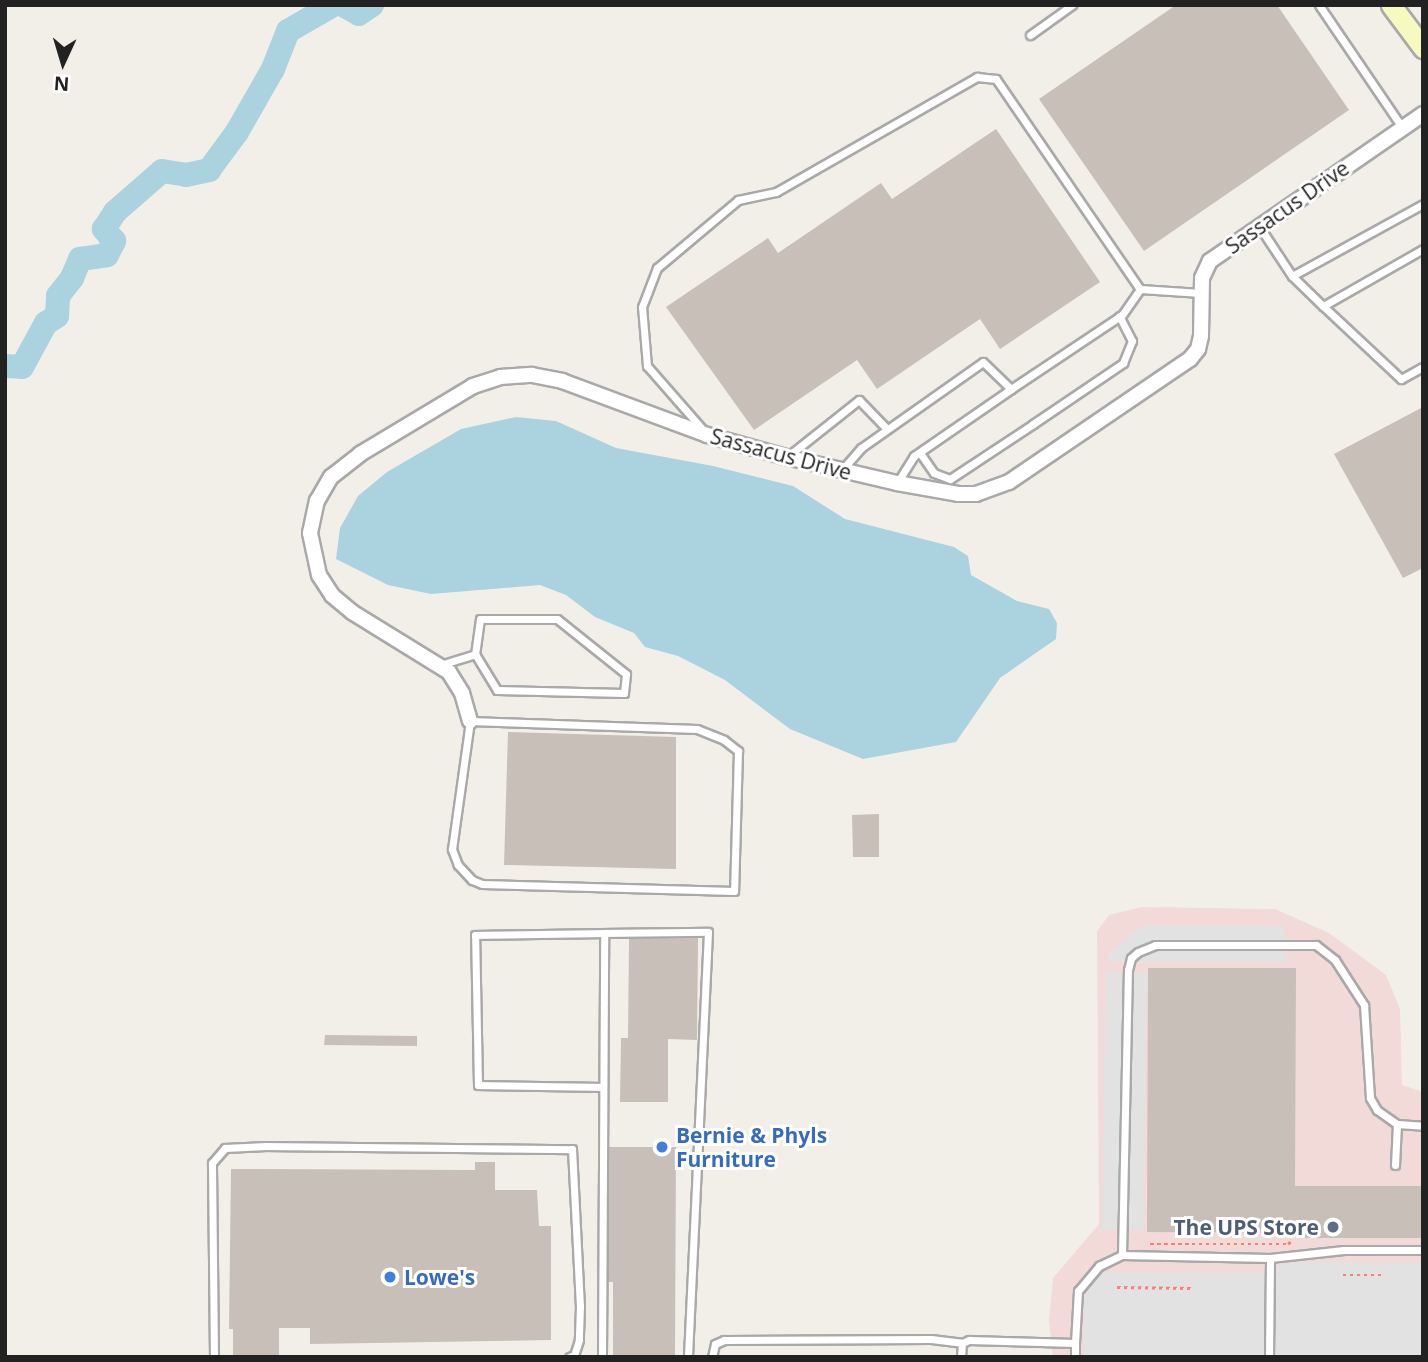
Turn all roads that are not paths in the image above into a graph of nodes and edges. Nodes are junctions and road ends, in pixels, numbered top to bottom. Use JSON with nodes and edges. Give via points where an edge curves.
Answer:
{"nodes":[{"id":1,"x":1072,"y":5,"type":"edge"},
{"id":2,"x":1319,"y":5,"type":"edge"},
{"id":3,"x":1391,"y":5,"type":"edge"},
{"id":4,"x":1030,"y":35,"type":"dead end"},
{"id":5,"x":1423,"y":48,"type":"edge"},
{"id":6,"x":1423,"y":114,"type":"edge"},
{"id":7,"x":1402,"y":127,"type":"junction"},
{"id":8,"x":1423,"y":204,"type":"edge"},
{"id":9,"x":1259,"y":226,"type":"junction"},
{"id":10,"x":1423,"y":249,"type":"edge"},
{"id":11,"x":1292,"y":276,"type":"junction"},
{"id":12,"x":1140,"y":289,"type":"junction"},
{"id":13,"x":1201,"y":293,"type":"junction"},
{"id":14,"x":1323,"y":306,"type":"junction"},
{"id":15,"x":1119,"y":316,"type":"junction"},
{"id":16,"x":1423,"y":367,"type":"edge"},
{"id":17,"x":1011,"y":389,"type":"junction"},
{"id":18,"x":887,"y":429,"type":"junction"},
{"id":19,"x":707,"y":435,"type":"junction"},
{"id":20,"x":920,"y":453,"type":"junction"},
{"id":21,"x":786,"y":457,"type":"junction"},
{"id":22,"x":841,"y":471,"type":"junction"},
{"id":23,"x":897,"y":483,"type":"junction"},
{"id":24,"x":475,"y":654,"type":"junction"},
{"id":25,"x":439,"y":665,"type":"junction"},
{"id":26,"x":470,"y":721,"type":"junction"},
{"id":27,"x":604,"y":933,"type":"junction"},
{"id":28,"x":603,"y":1087,"type":"junction"},
{"id":29,"x":1397,"y":1124,"type":"junction"},
{"id":30,"x":1423,"y":1126,"type":"edge"},
{"id":31,"x":1395,"y":1165,"type":"dead end"},
{"id":32,"x":1423,"y":1250,"type":"edge"},
{"id":33,"x":1122,"y":1255,"type":"junction"},
{"id":34,"x":1270,"y":1258,"type":"junction"},
{"id":35,"x":961,"y":1343,"type":"junction"},
{"id":36,"x":1075,"y":1343,"type":"junction"},
{"id":37,"x":214,"y":1357,"type":"edge"},
{"id":38,"x":569,"y":1357,"type":"edge"},
{"id":39,"x":602,"y":1357,"type":"edge"},
{"id":40,"x":688,"y":1357,"type":"edge"},
{"id":41,"x":712,"y":1357,"type":"edge"},
{"id":42,"x":961,"y":1357,"type":"edge"},
{"id":43,"x":1075,"y":1357,"type":"edge"},
{"id":44,"x":1269,"y":1357,"type":"edge"}],
"edges":[{"from":1,"to":4,"type":"lane"},
{"from":2,"to":7,"type":"lane"},
{"from":3,"to":5,"type":"main road"},
{"from":6,"to":7,"type":"street","name":"Sassacus Drive"},
{"from":7,"to":9,"type":"street","name":"Sassacus Drive"},
{"from":8,"to":11,"type":"lane"},
{"from":9,"to":11,"type":"lane"},
{"from":9,"to":13,"type":"street","name":"Sassacus Drive","via":[[1210,261]]},
{"from":10,"to":14,"type":"lane"},
{"from":11,"to":14,"type":"lane"},
{"from":12,"to":13,"type":"lane"},
{"from":12,"to":15,"type":"lane"},
{"from":12,"to":19,"type":"lane","via":[[996,79],[977,77],[776,192],[738,200],[657,268],[642,307],[647,366]]},
{"from":13,"to":23,"type":"street","name":"Sassacus Drive","via":[[1202,329],[1195,354],[1009,482],[965,495]]},
{"from":14,"to":16,"type":"lane","via":[[1401,379]]},
{"from":15,"to":17,"type":"lane"},
{"from":15,"to":20,"type":"lane","via":[[1132,341],[1123,363],[1033,425],[950,480],[934,473]]},
{"from":17,"to":18,"type":"lane","via":[[983,362]]},
{"from":17,"to":20,"type":"lane"},
{"from":18,"to":21,"type":"lane","via":[[859,400]]},
{"from":18,"to":22,"type":"lane"},
{"from":19,"to":21,"type":"street","name":"Sassacus Drive"},
{"from":19,"to":25,"type":"street","name":"Sassacus Drive","via":[[562,381],[508,375],[473,386],[340,469],[321,492],[311,522],[318,575],[352,612]]},
{"from":20,"to":23,"type":"lane"},
{"from":21,"to":22,"type":"street","name":"Sassacus Drive"},
{"from":22,"to":23,"type":"street","name":"Sassacus Drive"},
{"from":24,"to":24,"type":"lane","via":[[496,690],[624,693],[626,674],[557,619],[480,619]]},
{"from":24,"to":25,"type":"lane"},
{"from":25,"to":26,"type":"street","name":"Sassacus Drive","via":[[457,684]]},
{"from":26,"to":26,"type":"lane","via":[[452,849],[458,865],[472,880],[482,884],[734,891],[738,751],[724,740],[697,729]]},
{"from":27,"to":28,"type":"lane"},
{"from":27,"to":28,"type":"lane","via":[[475,935],[478,1085]]},
{"from":27,"to":40,"type":"lane","via":[[708,932]]},
{"from":28,"to":39,"type":"lane"},
{"from":29,"to":30,"type":"lane"},
{"from":29,"to":31,"type":"lane"},
{"from":29,"to":33,"type":"lane","via":[[1377,1110],[1370,1098],[1364,1005],[1316,945],[1155,945],[1138,952],[1128,970]]},
{"from":32,"to":34,"type":"lane","via":[[1344,1250]]},
{"from":33,"to":34,"type":"lane"},
{"from":33,"to":36,"type":"lane","via":[[1099,1266],[1078,1291]]},
{"from":34,"to":44,"type":"lane"},
{"from":35,"to":36,"type":"lane","via":[[984,1338]]},
{"from":35,"to":41,"type":"lane","via":[[931,1339],[724,1340],[715,1344]]},
{"from":35,"to":42,"type":"lane"},
{"from":36,"to":43,"type":"lane"},
{"from":37,"to":38,"type":"lane","via":[[212,1163],[225,1148],[266,1146],[572,1149],[580,1306],[579,1340]]}]}
